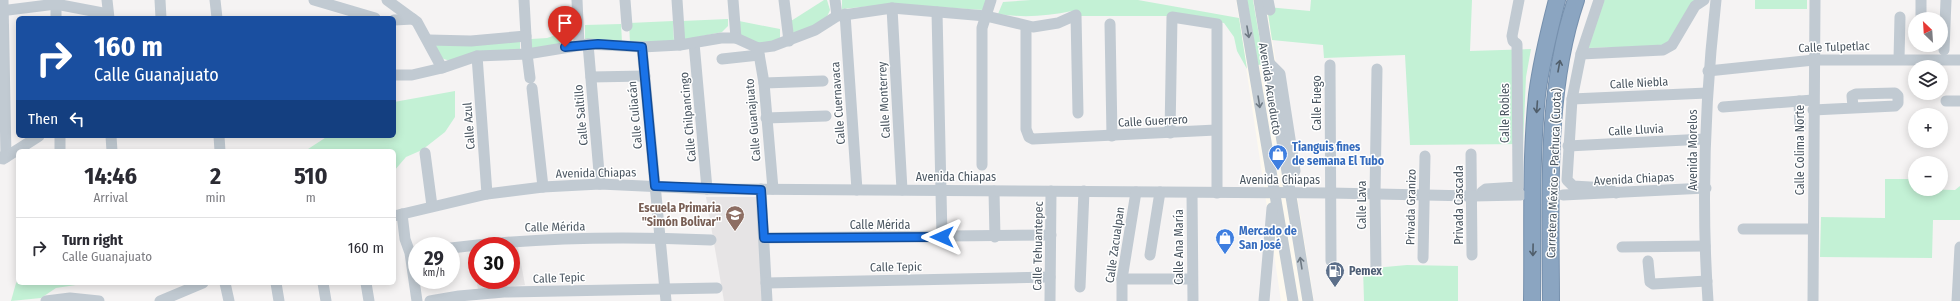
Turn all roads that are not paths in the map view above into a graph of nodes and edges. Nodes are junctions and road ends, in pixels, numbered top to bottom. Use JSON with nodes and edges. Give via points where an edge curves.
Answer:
{"nodes":[{"id":1,"x":107,"y":0,"type":"edge"},
{"id":2,"x":160,"y":0,"type":"edge"},
{"id":3,"x":215,"y":0,"type":"edge"},
{"id":4,"x":314,"y":0,"type":"edge"},
{"id":5,"x":524,"y":0,"type":"edge"},
{"id":6,"x":577,"y":0,"type":"edge"},
{"id":7,"x":625,"y":0,"type":"edge"},
{"id":8,"x":677,"y":0,"type":"edge"},
{"id":9,"x":734,"y":0,"type":"edge"},
{"id":10,"x":784,"y":0,"type":"edge"},
{"id":11,"x":836,"y":0,"type":"edge"},
{"id":12,"x":991,"y":0,"type":"edge"},
{"id":13,"x":1242,"y":0,"type":"edge"},
{"id":14,"x":1258,"y":0,"type":"edge"},
{"id":15,"x":1519,"y":0,"type":"edge"},
{"id":16,"x":1557,"y":0,"type":"edge"},
{"id":17,"x":1576,"y":0,"type":"edge"},
{"id":18,"x":1598,"y":0,"type":"edge"},
{"id":19,"x":1704,"y":0,"type":"edge"},
{"id":20,"x":1716,"y":0,"type":"edge"},
{"id":21,"x":1815,"y":0,"type":"edge"},
{"id":22,"x":1921,"y":0,"type":"edge"},
{"id":23,"x":1946,"y":0,"type":"edge"},
{"id":24,"x":56,"y":2,"type":"edge"},
{"id":25,"x":391,"y":4,"type":"edge"},
{"id":26,"x":2,"y":7,"type":"edge"},
{"id":27,"x":892,"y":8,"type":"junction"},
{"id":28,"x":937,"y":12,"type":"junction"},
{"id":29,"x":1921,"y":12,"type":"edge"},
{"id":30,"x":1945,"y":12,"type":"edge"},
{"id":31,"x":841,"y":15,"type":"junction"},
{"id":32,"x":56,"y":16,"type":"edge"},
{"id":33,"x":108,"y":16,"type":"edge"},
{"id":34,"x":161,"y":16,"type":"edge"},
{"id":35,"x":217,"y":16,"type":"edge"},
{"id":36,"x":368,"y":16,"type":"edge"},
{"id":37,"x":396,"y":16,"type":"edge"},
{"id":38,"x":986,"y":16,"type":"junction"},
{"id":39,"x":1900,"y":17,"type":"dead end"},
{"id":40,"x":413,"y":19,"type":"junction"},
{"id":41,"x":396,"y":20,"type":"edge"},
{"id":42,"x":1110,"y":24,"type":"dead end"},
{"id":43,"x":627,"y":26,"type":"dead end"},
{"id":44,"x":1026,"y":26,"type":"junction"},
{"id":45,"x":526,"y":36,"type":"junction"},
{"id":46,"x":736,"y":38,"type":"junction"},
{"id":47,"x":428,"y":40,"type":"junction"},
{"id":48,"x":789,"y":41,"type":"junction"},
{"id":49,"x":694,"y":43,"type":"junction"},
{"id":50,"x":583,"y":44,"type":"junction"},
{"id":51,"x":680,"y":45,"type":"junction"},
{"id":52,"x":642,"y":47,"type":"junction"},
{"id":53,"x":758,"y":51,"type":"junction"},
{"id":54,"x":527,"y":54,"type":"junction"},
{"id":55,"x":1581,"y":54,"type":"junction"},
{"id":56,"x":477,"y":56,"type":"junction"},
{"id":57,"x":722,"y":59,"type":"dead end"},
{"id":58,"x":1899,"y":59,"type":"junction"},
{"id":59,"x":1814,"y":60,"type":"junction"},
{"id":60,"x":1960,"y":60,"type":"edge"},
{"id":61,"x":1330,"y":65,"type":"dead end"},
{"id":62,"x":442,"y":68,"type":"junction"},
{"id":63,"x":1377,"y":68,"type":"dead end"},
{"id":64,"x":1708,"y":71,"type":"junction"},
{"id":65,"x":396,"y":75,"type":"edge"},
{"id":66,"x":645,"y":76,"type":"junction"},
{"id":67,"x":591,"y":77,"type":"junction"},
{"id":68,"x":823,"y":81,"type":"dead end"},
{"id":69,"x":764,"y":83,"type":"junction"},
{"id":70,"x":1707,"y":93,"type":"junction"},
{"id":71,"x":1572,"y":99,"type":"junction"},
{"id":72,"x":1799,"y":101,"type":"junction"},
{"id":73,"x":1946,"y":101,"type":"dead end"},
{"id":74,"x":1960,"y":101,"type":"edge"},
{"id":75,"x":1813,"y":105,"type":"junction"},
{"id":76,"x":1723,"y":107,"type":"dead end"},
{"id":77,"x":1853,"y":107,"type":"dead end"},
{"id":78,"x":1078,"y":113,"type":"dead end"},
{"id":79,"x":826,"y":116,"type":"dead end"},
{"id":80,"x":766,"y":118,"type":"junction"},
{"id":81,"x":1800,"y":128,"type":"dead end"},
{"id":82,"x":1216,"y":130,"type":"junction"},
{"id":83,"x":1170,"y":133,"type":"junction"},
{"id":84,"x":1112,"y":136,"type":"junction"},
{"id":85,"x":36,"y":138,"type":"edge"},
{"id":86,"x":60,"y":138,"type":"edge"},
{"id":87,"x":111,"y":138,"type":"edge"},
{"id":88,"x":219,"y":138,"type":"edge"},
{"id":89,"x":1705,"y":139,"type":"junction"},
{"id":90,"x":1568,"y":146,"type":"junction"},
{"id":91,"x":17,"y":149,"type":"edge"},
{"id":92,"x":60,"y":149,"type":"edge"},
{"id":93,"x":112,"y":149,"type":"edge"},
{"id":94,"x":220,"y":149,"type":"edge"},
{"id":95,"x":16,"y":150,"type":"edge"},
{"id":96,"x":425,"y":153,"type":"dead end"},
{"id":97,"x":1471,"y":154,"type":"dead end"},
{"id":98,"x":1425,"y":156,"type":"dead end"},
{"id":99,"x":2,"y":158,"type":"edge"},
{"id":100,"x":982,"y":165,"type":"dead end"},
{"id":101,"x":600,"y":184,"type":"junction"},
{"id":102,"x":655,"y":186,"type":"junction"},
{"id":103,"x":543,"y":187,"type":"junction"},
{"id":104,"x":1706,"y":188,"type":"junction"},
{"id":105,"x":707,"y":189,"type":"junction"},
{"id":106,"x":1289,"y":189,"type":"junction"},
{"id":107,"x":761,"y":190,"type":"junction"},
{"id":108,"x":773,"y":190,"type":"junction"},
{"id":109,"x":857,"y":190,"type":"junction"},
{"id":110,"x":902,"y":190,"type":"junction"},
{"id":111,"x":941,"y":190,"type":"junction"},
{"id":112,"x":994,"y":191,"type":"junction"},
{"id":113,"x":1051,"y":191,"type":"junction"},
{"id":114,"x":1084,"y":191,"type":"junction"},
{"id":115,"x":1136,"y":192,"type":"junction"},
{"id":116,"x":1160,"y":192,"type":"junction"},
{"id":117,"x":1192,"y":193,"type":"junction"},
{"id":118,"x":1217,"y":193,"type":"junction"},
{"id":119,"x":1330,"y":193,"type":"junction"},
{"id":120,"x":1616,"y":193,"type":"junction"},
{"id":121,"x":487,"y":194,"type":"junction"},
{"id":122,"x":1274,"y":194,"type":"junction"},
{"id":123,"x":1375,"y":195,"type":"junction"},
{"id":124,"x":1521,"y":195,"type":"dead end"},
{"id":125,"x":1564,"y":195,"type":"dead end"},
{"id":126,"x":1424,"y":196,"type":"junction"},
{"id":127,"x":1475,"y":196,"type":"junction"},
{"id":128,"x":432,"y":206,"type":"junction"},
{"id":129,"x":398,"y":215,"type":"edge"},
{"id":130,"x":1743,"y":229,"type":"dead end"},
{"id":131,"x":1813,"y":229,"type":"junction"},
{"id":132,"x":1051,"y":235,"type":"junction"},
{"id":133,"x":942,"y":237,"type":"junction"},
{"id":134,"x":995,"y":237,"type":"junction"},
{"id":135,"x":660,"y":238,"type":"junction"},
{"id":136,"x":764,"y":238,"type":"junction"},
{"id":137,"x":711,"y":240,"type":"dead end"},
{"id":138,"x":408,"y":244,"type":"edge"},
{"id":139,"x":1705,"y":246,"type":"junction"},
{"id":140,"x":460,"y":247,"type":"edge"},
{"id":141,"x":1622,"y":247,"type":"dead end"},
{"id":142,"x":1960,"y":247,"type":"edge"},
{"id":143,"x":1150,"y":255,"type":"dead end"},
{"id":144,"x":1472,"y":255,"type":"dead end"},
{"id":145,"x":1423,"y":258,"type":"dead end"},
{"id":146,"x":1331,"y":261,"type":"dead end"},
{"id":147,"x":1648,"y":261,"type":"dead end"},
{"id":148,"x":1376,"y":269,"type":"dead end"},
{"id":149,"x":1050,"y":277,"type":"junction"},
{"id":150,"x":1122,"y":279,"type":"junction"},
{"id":151,"x":1192,"y":279,"type":"junction"},
{"id":152,"x":1706,"y":281,"type":"junction"},
{"id":153,"x":766,"y":283,"type":"junction"},
{"id":154,"x":199,"y":285,"type":"edge"},
{"id":155,"x":225,"y":285,"type":"edge"},
{"id":156,"x":276,"y":285,"type":"edge"},
{"id":157,"x":323,"y":285,"type":"edge"},
{"id":158,"x":366,"y":285,"type":"edge"},
{"id":159,"x":1080,"y":287,"type":"dead end"},
{"id":160,"x":665,"y":288,"type":"junction"},
{"id":161,"x":717,"y":288,"type":"dead end"},
{"id":162,"x":416,"y":289,"type":"edge"},
{"id":163,"x":46,"y":301,"type":"edge"},
{"id":164,"x":92,"y":301,"type":"edge"},
{"id":165,"x":160,"y":301,"type":"edge"},
{"id":166,"x":229,"y":301,"type":"edge"},
{"id":167,"x":279,"y":301,"type":"edge"},
{"id":168,"x":326,"y":301,"type":"edge"},
{"id":169,"x":369,"y":301,"type":"edge"},
{"id":170,"x":417,"y":301,"type":"edge"},
{"id":171,"x":430,"y":301,"type":"edge"},
{"id":172,"x":666,"y":301,"type":"edge"},
{"id":173,"x":767,"y":301,"type":"edge"},
{"id":174,"x":1050,"y":301,"type":"edge"},
{"id":175,"x":1122,"y":301,"type":"edge"},
{"id":176,"x":1193,"y":301,"type":"edge"},
{"id":177,"x":1264,"y":301,"type":"edge"},
{"id":178,"x":1282,"y":301,"type":"edge"},
{"id":179,"x":1293,"y":301,"type":"edge"},
{"id":180,"x":1308,"y":301,"type":"edge"},
{"id":181,"x":1532,"y":301,"type":"edge"},
{"id":182,"x":1550,"y":301,"type":"edge"},
{"id":183,"x":1708,"y":301,"type":"edge"},
{"id":184,"x":1813,"y":301,"type":"edge"},
{"id":185,"x":1957,"y":301,"type":"edge"}],
"edges":[{"from":1,"to":33,"type":"street"},
{"from":2,"to":34,"type":"street"},
{"from":3,"to":35,"type":"street"},
{"from":4,"to":36,"type":"street"},
{"from":5,"to":45,"type":"street"},
{"from":6,"to":50,"type":"street","name":"Calle Saltillo"},
{"from":7,"to":43,"type":"street"},
{"from":8,"to":51,"type":"street"},
{"from":9,"to":46,"type":"street"},
{"from":10,"to":48,"type":"street"},
{"from":11,"to":31,"type":"street","name":"Calle Cuernavaca"},
{"from":12,"to":38,"type":"street"},
{"from":13,"to":122,"type":"street","name":"Avenida Acueducto","one_way":true},
{"from":14,"to":106,"type":"street","name":"Avenida Acueducto"},
{"from":15,"to":127,"type":"street","name":"Calle Robles","via":[[1512,36],[1517,44],[1518,187],[1486,189]]},
{"from":16,"to":181,"type":"highway","name":"Carretera México - Pachuca (Cuota)","one_way":true,"via":[[1542,60],[1537,96]]},
{"from":182,"to":17,"type":"highway","name":"Carretera México - Pachuca (Cuota)","one_way":true,"via":[[1555,107],[1561,56]]},
{"from":18,"to":55,"type":"street"},
{"from":19,"to":55,"type":"street","via":[[1695,6],[1672,45],[1663,50]]},
{"from":20,"to":64,"type":"street","name":"Avenida Morelos"},
{"from":21,"to":59,"type":"street","name":"Calle Colima Norte"},
{"from":22,"to":29,"type":"street"},
{"from":23,"to":30,"type":"street"},
{"from":24,"to":26,"type":"street"},
{"from":24,"to":32,"type":"street"},
{"from":24,"to":33,"type":"street"},
{"from":25,"to":37,"type":"street","via":[[397,13]]},
{"from":25,"to":40,"type":"street"},
{"from":26,"to":99,"type":"street"},
{"from":27,"to":28,"type":"street"},
{"from":27,"to":31,"type":"street"},
{"from":27,"to":110,"type":"street","name":"Calle Monterrey"},
{"from":28,"to":38,"type":"street"},
{"from":28,"to":111,"type":"street"},
{"from":31,"to":48,"type":"street"},
{"from":31,"to":109,"type":"street","name":"Calle Cuernavaca"},
{"from":38,"to":44,"type":"street"},
{"from":38,"to":100,"type":"street","via":[[982,28]]},
{"from":39,"to":58,"type":"street"},
{"from":40,"to":41,"type":"street"},
{"from":40,"to":47,"type":"street","via":[[418,22]]},
{"from":42,"to":84,"type":"street"},
{"from":44,"to":78,"type":"street","via":[[1058,23],[1076,15]]},
{"from":44,"to":84,"type":"street","name":"Calle Guerrero","via":[[1026,129],[1029,137],[1038,140]]},
{"from":45,"to":47,"type":"street"},
{"from":45,"to":54,"type":"street"},
{"from":46,"to":49,"type":"street"},
{"from":46,"to":53,"type":"street"},
{"from":47,"to":62,"type":"street"},
{"from":48,"to":53,"type":"street"},
{"from":49,"to":51,"type":"street"},
{"from":49,"to":105,"type":"street","name":"Calle Chilpancingo"},
{"from":50,"to":52,"type":"street"},
{"from":50,"to":54,"type":"street"},
{"from":50,"to":67,"type":"street","name":"Calle Saltillo"},
{"from":51,"to":52,"type":"street"},
{"from":52,"to":66,"type":"street","name":"Calle Culiacán"},
{"from":53,"to":57,"type":"street"},
{"from":53,"to":69,"type":"street","name":"Calle Guanajuato"},
{"from":54,"to":56,"type":"street"},
{"from":54,"to":103,"type":"street"},
{"from":55,"to":71,"type":"street"},
{"from":56,"to":62,"type":"street"},
{"from":56,"to":121,"type":"street","name":"Calle Azul"},
{"from":58,"to":59,"type":"street","name":"Calle Tulpetlac"},
{"from":58,"to":60,"type":"street","name":"Calle Tulpetlac"},
{"from":59,"to":64,"type":"street","name":"Calle Tulpetlac"},
{"from":59,"to":75,"type":"street","name":"Calle Colima Norte"},
{"from":61,"to":119,"type":"street","name":"Calle Fuego"},
{"from":62,"to":65,"type":"street","via":[[412,75]]},
{"from":63,"to":123,"type":"street","name":"Calle Lava"},
{"from":64,"to":70,"type":"street","name":"Avenida Morelos"},
{"from":66,"to":67,"type":"street"},
{"from":66,"to":102,"type":"street","name":"Calle Culiacán"},
{"from":67,"to":101,"type":"street","name":"Calle Saltillo"},
{"from":68,"to":69,"type":"street"},
{"from":69,"to":80,"type":"street","name":"Calle Guanajuato"},
{"from":70,"to":71,"type":"street","name":"Calle Niebla"},
{"from":70,"to":89,"type":"street","name":"Avenida Morelos"},
{"from":71,"to":90,"type":"street"},
{"from":72,"to":75,"type":"street"},
{"from":72,"to":76,"type":"street"},
{"from":72,"to":81,"type":"street"},
{"from":73,"to":74,"type":"street"},
{"from":75,"to":77,"type":"street"},
{"from":75,"to":131,"type":"street","name":"Calle Colima Norte"},
{"from":79,"to":80,"type":"street"},
{"from":80,"to":108,"type":"street","name":"Calle Guanajuato"},
{"from":82,"to":83,"type":"street","name":"Calle Guerrero"},
{"from":82,"to":83,"type":"street","via":[[1217,24],[1172,17]]},
{"from":82,"to":118,"type":"street"},
{"from":83,"to":84,"type":"street","name":"Calle Guerrero"},
{"from":85,"to":91,"type":"street"},
{"from":86,"to":92,"type":"street"},
{"from":87,"to":93,"type":"street"},
{"from":88,"to":94,"type":"street"},
{"from":89,"to":90,"type":"street","name":"Calle Lluvia"},
{"from":89,"to":104,"type":"street","name":"Avenida Morelos"},
{"from":90,"to":120,"type":"street","via":[[1569,184],[1608,188]]},
{"from":95,"to":99,"type":"street"},
{"from":96,"to":128,"type":"street"},
{"from":97,"to":127,"type":"street","name":"Privada Cascada"},
{"from":98,"to":126,"type":"street","name":"Privada Granizo"},
{"from":101,"to":102,"type":"street","name":"Avenida Chiapas"},
{"from":101,"to":103,"type":"street","name":"Avenida Chiapas"},
{"from":102,"to":105,"type":"street","name":"Avenida Chiapas"},
{"from":102,"to":135,"type":"street","name":"Calle Culiacán"},
{"from":103,"to":121,"type":"street","name":"Avenida Chiapas"},
{"from":104,"to":120,"type":"street","name":"Avenida Chiapas"},
{"from":104,"to":139,"type":"street","name":"Avenida Morelos"},
{"from":105,"to":107,"type":"street","name":"Avenida Chiapas"},
{"from":106,"to":119,"type":"street","name":"Avenida Chiapas"},
{"from":106,"to":122,"type":"street","name":"Avenida Chiapas"},
{"from":180,"to":106,"type":"street","name":"Avenida Acueducto","one_way":true},
{"from":107,"to":108,"type":"street","name":"Avenida Chiapas"},
{"from":107,"to":136,"type":"street"},
{"from":108,"to":109,"type":"street","name":"Avenida Chiapas"},
{"from":109,"to":110,"type":"street","name":"Avenida Chiapas"},
{"from":110,"to":111,"type":"street","name":"Avenida Chiapas"},
{"from":111,"to":112,"type":"street","name":"Avenida Chiapas"},
{"from":111,"to":133,"type":"street"},
{"from":112,"to":113,"type":"street","name":"Avenida Chiapas"},
{"from":112,"to":134,"type":"street"},
{"from":113,"to":114,"type":"street","name":"Avenida Chiapas"},
{"from":113,"to":132,"type":"street","name":"Calle Tehuantepec"},
{"from":114,"to":115,"type":"street","name":"Avenida Chiapas"},
{"from":114,"to":159,"type":"street"},
{"from":115,"to":116,"type":"street","name":"Avenida Chiapas"},
{"from":115,"to":150,"type":"street","name":"Calle Zacualpan"},
{"from":116,"to":117,"type":"street","name":"Avenida Chiapas"},
{"from":116,"to":143,"type":"street"},
{"from":117,"to":118,"type":"street","name":"Avenida Chiapas"},
{"from":117,"to":151,"type":"street","name":"Calle Ana María"},
{"from":118,"to":122,"type":"street","name":"Avenida Chiapas"},
{"from":119,"to":123,"type":"street","name":"Avenida Chiapas"},
{"from":119,"to":146,"type":"street","name":"Calle Fuego"},
{"from":120,"to":125,"type":"street","name":"Avenida Chiapas"},
{"from":121,"to":128,"type":"street","name":"Avenida Chiapas"},
{"from":122,"to":177,"type":"street"},
{"from":122,"to":179,"type":"street","name":"Avenida Acueducto"},
{"from":123,"to":126,"type":"street","name":"Avenida Chiapas"},
{"from":123,"to":148,"type":"street","name":"Calle Lava"},
{"from":124,"to":127,"type":"street","name":"Avenida Chiapas"},
{"from":126,"to":127,"type":"street","name":"Avenida Chiapas"},
{"from":126,"to":145,"type":"street","name":"Privada Granizo"},
{"from":127,"to":144,"type":"street","name":"Privada Cascada"},
{"from":128,"to":129,"type":"street","name":"Avenida Chiapas"},
{"from":129,"to":138,"type":"street"},
{"from":130,"to":131,"type":"street"},
{"from":131,"to":184,"type":"street","name":"Calle Colima Norte"},
{"from":132,"to":134,"type":"street","name":"Calle Mérida"},
{"from":132,"to":149,"type":"street","name":"Calle Tehuantepec"},
{"from":133,"to":134,"type":"street","name":"Calle Mérida"},
{"from":133,"to":136,"type":"street","name":"Calle Mérida"},
{"from":135,"to":137,"type":"street","name":"Calle Mérida"},
{"from":135,"to":140,"type":"street","name":"Calle Mérida","via":[[502,241]]},
{"from":135,"to":160,"type":"street","name":"Calle Culiacán"},
{"from":136,"to":153,"type":"street"},
{"from":139,"to":141,"type":"street"},
{"from":139,"to":152,"type":"street","name":"Avenida Morelos"},
{"from":142,"to":185,"type":"street"},
{"from":147,"to":152,"type":"street","via":[[1648,278],[1654,284]]},
{"from":149,"to":153,"type":"street","name":"Calle Tepic"},
{"from":149,"to":174,"type":"street","name":"Calle Tehuantepec"},
{"from":150,"to":151,"type":"street"},
{"from":150,"to":175,"type":"street","name":"Calle Zacualpan"},
{"from":151,"to":176,"type":"street","name":"Calle Ana María"},
{"from":152,"to":183,"type":"street","name":"Avenida Morelos"},
{"from":153,"to":173,"type":"street"},
{"from":154,"to":165,"type":"street"},
{"from":155,"to":166,"type":"street"},
{"from":156,"to":167,"type":"street"},
{"from":157,"to":168,"type":"street"},
{"from":158,"to":169,"type":"street"},
{"from":160,"to":161,"type":"street","name":"Calle Tepic"},
{"from":160,"to":171,"type":"street","name":"Calle Tepic","via":[[504,292]]},
{"from":160,"to":172,"type":"street","name":"Calle Culiacán"},
{"from":162,"to":170,"type":"street"},
{"from":163,"to":164,"type":"street","via":[[70,298]]},
{"from":178,"to":179,"type":"street"}]}
